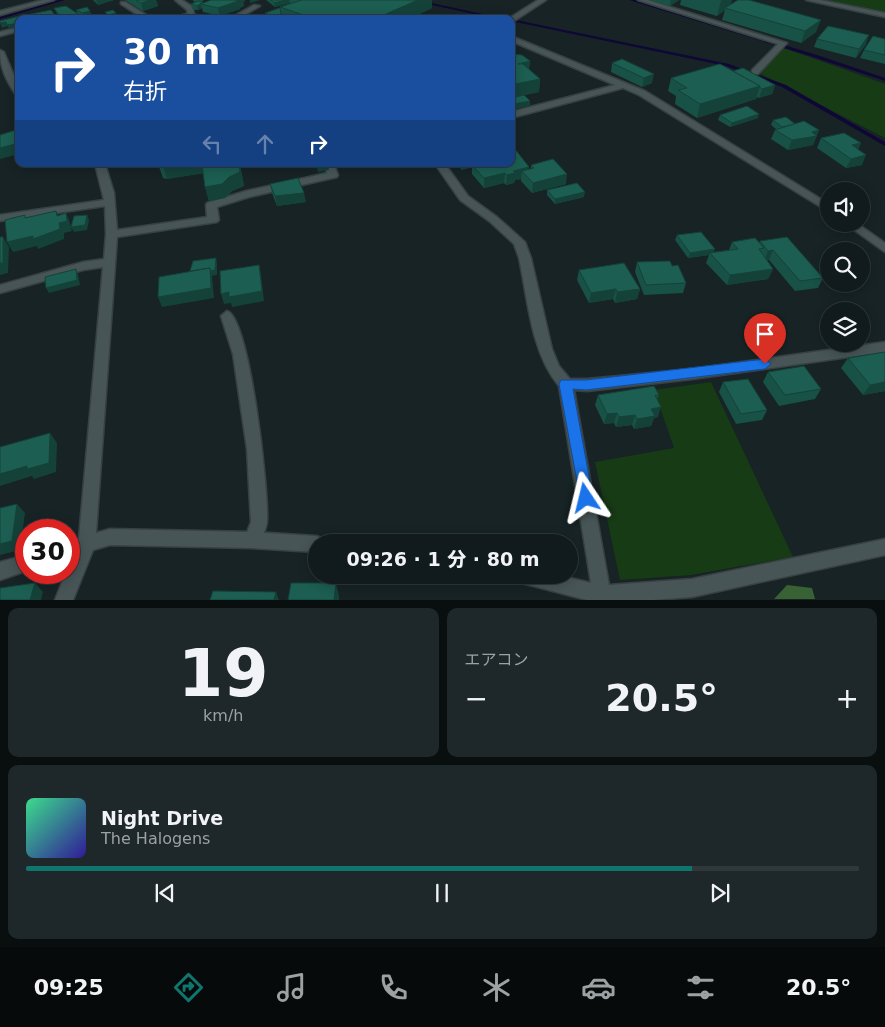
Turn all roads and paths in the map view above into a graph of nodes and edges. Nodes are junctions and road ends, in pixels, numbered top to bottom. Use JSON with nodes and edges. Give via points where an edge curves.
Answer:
{"nodes":[{"id":1,"x":51,"y":0,"type":"edge"},
{"id":2,"x":178,"y":0,"type":"edge"},
{"id":3,"x":543,"y":0,"type":"edge"},
{"id":4,"x":641,"y":0,"type":"edge"},
{"id":5,"x":809,"y":0,"type":"edge"},
{"id":6,"x":123,"y":2,"type":"dead end"},
{"id":7,"x":256,"y":6,"type":"dead end"},
{"id":8,"x":0,"y":13,"type":"edge"},
{"id":9,"x":144,"y":15,"type":"edge"},
{"id":10,"x":191,"y":15,"type":"edge"},
{"id":11,"x":239,"y":15,"type":"edge"},
{"id":12,"x":885,"y":15,"type":"edge"},
{"id":13,"x":515,"y":17,"type":"edge"},
{"id":14,"x":15,"y":30,"type":"edge"},
{"id":15,"x":0,"y":34,"type":"edge"},
{"id":16,"x":515,"y":40,"type":"edge"},
{"id":17,"x":0,"y":52,"type":"edge"},
{"id":18,"x":2,"y":66,"type":"edge"},
{"id":19,"x":755,"y":72,"type":"edge"},
{"id":20,"x":15,"y":76,"type":"edge"},
{"id":21,"x":9,"y":78,"type":"junction"},
{"id":22,"x":625,"y":85,"type":"junction"},
{"id":23,"x":15,"y":87,"type":"edge"},
{"id":24,"x":515,"y":114,"type":"edge"},
{"id":25,"x":101,"y":167,"type":"edge"},
{"id":26,"x":330,"y":167,"type":"edge"},
{"id":27,"x":442,"y":167,"type":"edge"},
{"id":28,"x":110,"y":202,"type":"junction"},
{"id":29,"x":820,"y":204,"type":"edge"},
{"id":30,"x":0,"y":218,"type":"edge"},
{"id":31,"x":862,"y":232,"type":"edge"},
{"id":32,"x":112,"y":234,"type":"junction"},
{"id":33,"x":885,"y":248,"type":"edge"},
{"id":34,"x":109,"y":262,"type":"junction"},
{"id":35,"x":0,"y":289,"type":"edge"},
{"id":36,"x":227,"y":316,"type":"dead end"},
{"id":37,"x":885,"y":348,"type":"edge"},
{"id":38,"x":566,"y":384,"type":"junction"},
{"id":39,"x":252,"y":540,"type":"junction"},
{"id":40,"x":87,"y":544,"type":"junction"},
{"id":41,"x":308,"y":544,"type":"edge"},
{"id":42,"x":80,"y":546,"type":"edge"},
{"id":43,"x":885,"y":547,"type":"edge"},
{"id":44,"x":15,"y":566,"type":"edge"},
{"id":45,"x":0,"y":571,"type":"edge"},
{"id":46,"x":559,"y":584,"type":"edge"},
{"id":47,"x":602,"y":594,"type":"junction"},
{"id":48,"x":64,"y":600,"type":"edge"}],
"edges":[{"from":1,"to":8,"type":"street"},
{"from":2,"to":10,"type":"street","via":[[190,9]]},
{"from":3,"to":13,"type":"street"},
{"from":4,"to":19,"type":"street","via":[[783,43]]},
{"from":5,"to":12,"type":"street"},
{"from":6,"to":9,"type":"street"},
{"from":7,"to":11,"type":"street"},
{"from":14,"to":15,"type":"street"},
{"from":16,"to":22,"type":"street"},
{"from":17,"to":18,"type":"street"},
{"from":18,"to":21,"type":"street"},
{"from":20,"to":21,"type":"street"},
{"from":21,"to":23,"type":"street"},
{"from":22,"to":24,"type":"street"},
{"from":22,"to":29,"type":"street"},
{"from":25,"to":28,"type":"street"},
{"from":26,"to":32,"type":"street","via":[[333,175],[211,205],[213,220]]},
{"from":27,"to":38,"type":"street","via":[[464,198],[519,242],[545,349],[552,369]]},
{"from":28,"to":30,"type":"street"},
{"from":28,"to":32,"type":"street"},
{"from":31,"to":33,"type":"street"},
{"from":32,"to":34,"type":"street"},
{"from":34,"to":35,"type":"street"},
{"from":34,"to":40,"type":"street"},
{"from":36,"to":39,"type":"street","via":[[232,322],[238,349],[254,461],[259,507],[258,524]]},
{"from":37,"to":38,"type":"street","via":[[692,374],[586,385]]},
{"from":38,"to":47,"type":"street"},
{"from":39,"to":40,"type":"street","via":[[110,538]]},
{"from":39,"to":41,"type":"street"},
{"from":40,"to":42,"type":"street"},
{"from":40,"to":48,"type":"street"},
{"from":43,"to":47,"type":"street","via":[[692,588]]},
{"from":44,"to":45,"type":"street"},
{"from":46,"to":47,"type":"street"}]}
